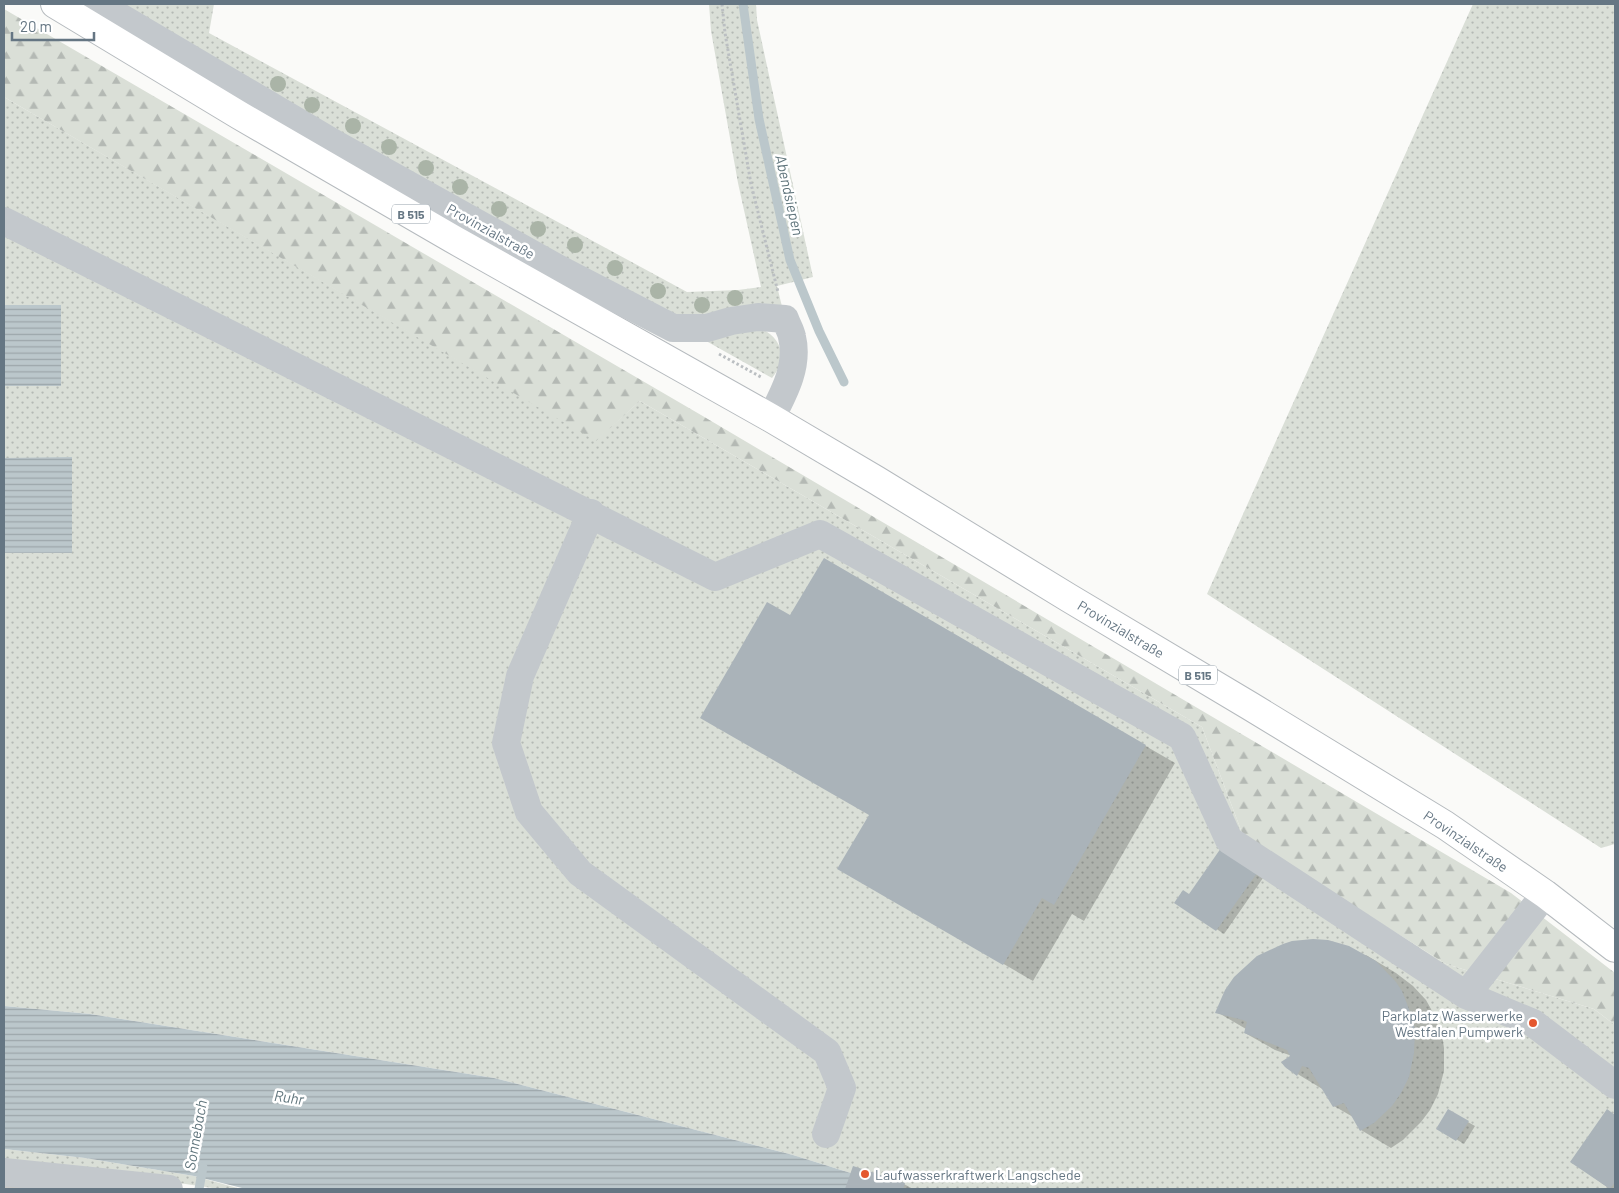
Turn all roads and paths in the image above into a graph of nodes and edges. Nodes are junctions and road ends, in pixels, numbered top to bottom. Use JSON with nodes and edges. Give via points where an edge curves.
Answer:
{"nodes":[{"id":1,"x":55,"y":4,"type":"edge"},
{"id":2,"x":98,"y":4,"type":"edge"},
{"id":3,"x":722,"y":4,"type":"edge"},
{"id":4,"x":4,"y":221,"type":"edge"},
{"id":5,"x":785,"y":319,"type":"junction"},
{"id":6,"x":716,"y":352,"type":"dead end"},
{"id":7,"x":786,"y":391,"type":"junction"},
{"id":8,"x":771,"y":418,"type":"junction"},
{"id":9,"x":590,"y":514,"type":"junction"},
{"id":10,"x":1545,"y":894,"type":"junction"},
{"id":11,"x":1615,"y":948,"type":"edge"},
{"id":12,"x":1466,"y":995,"type":"junction"},
{"id":13,"x":1615,"y":1085,"type":"edge"},
{"id":14,"x":826,"y":1134,"type":"dead end"},
{"id":15,"x":4,"y":1172,"type":"edge"},
{"id":16,"x":170,"y":1189,"type":"edge"}],
"edges":[{"from":1,"to":8,"type":"main road","name":"Provinzialstraße","number":"B 515","via":[[453,239]]},
{"from":2,"to":5,"type":"street","name":"Provinzialstraße","via":[[337,145],[559,270],[673,328],[707,328],[758,317]]},
{"from":3,"to":5,"type":"path","via":[[752,184]]},
{"from":4,"to":9,"type":"street"},
{"from":5,"to":7,"type":"street","via":[[792,338],[793,364]]},
{"from":6,"to":7,"type":"path"},
{"from":7,"to":8,"type":"street"},
{"from":8,"to":10,"type":"main road","name":"Provinzialstraße","number":"B 515","via":[[1436,820]]},
{"from":9,"to":12,"type":"street","via":[[715,577],[820,534],[1182,737],[1229,840]]},
{"from":9,"to":14,"type":"street","via":[[520,676],[506,743],[530,812],[580,873],[827,1052],[842,1088]]},
{"from":10,"to":11,"type":"main road","name":"Provinzialstraße","number":"B 515"},
{"from":10,"to":12,"type":"street"},
{"from":12,"to":13,"type":"street","via":[[1533,1023]]},
{"from":15,"to":16,"type":"street"}]}
